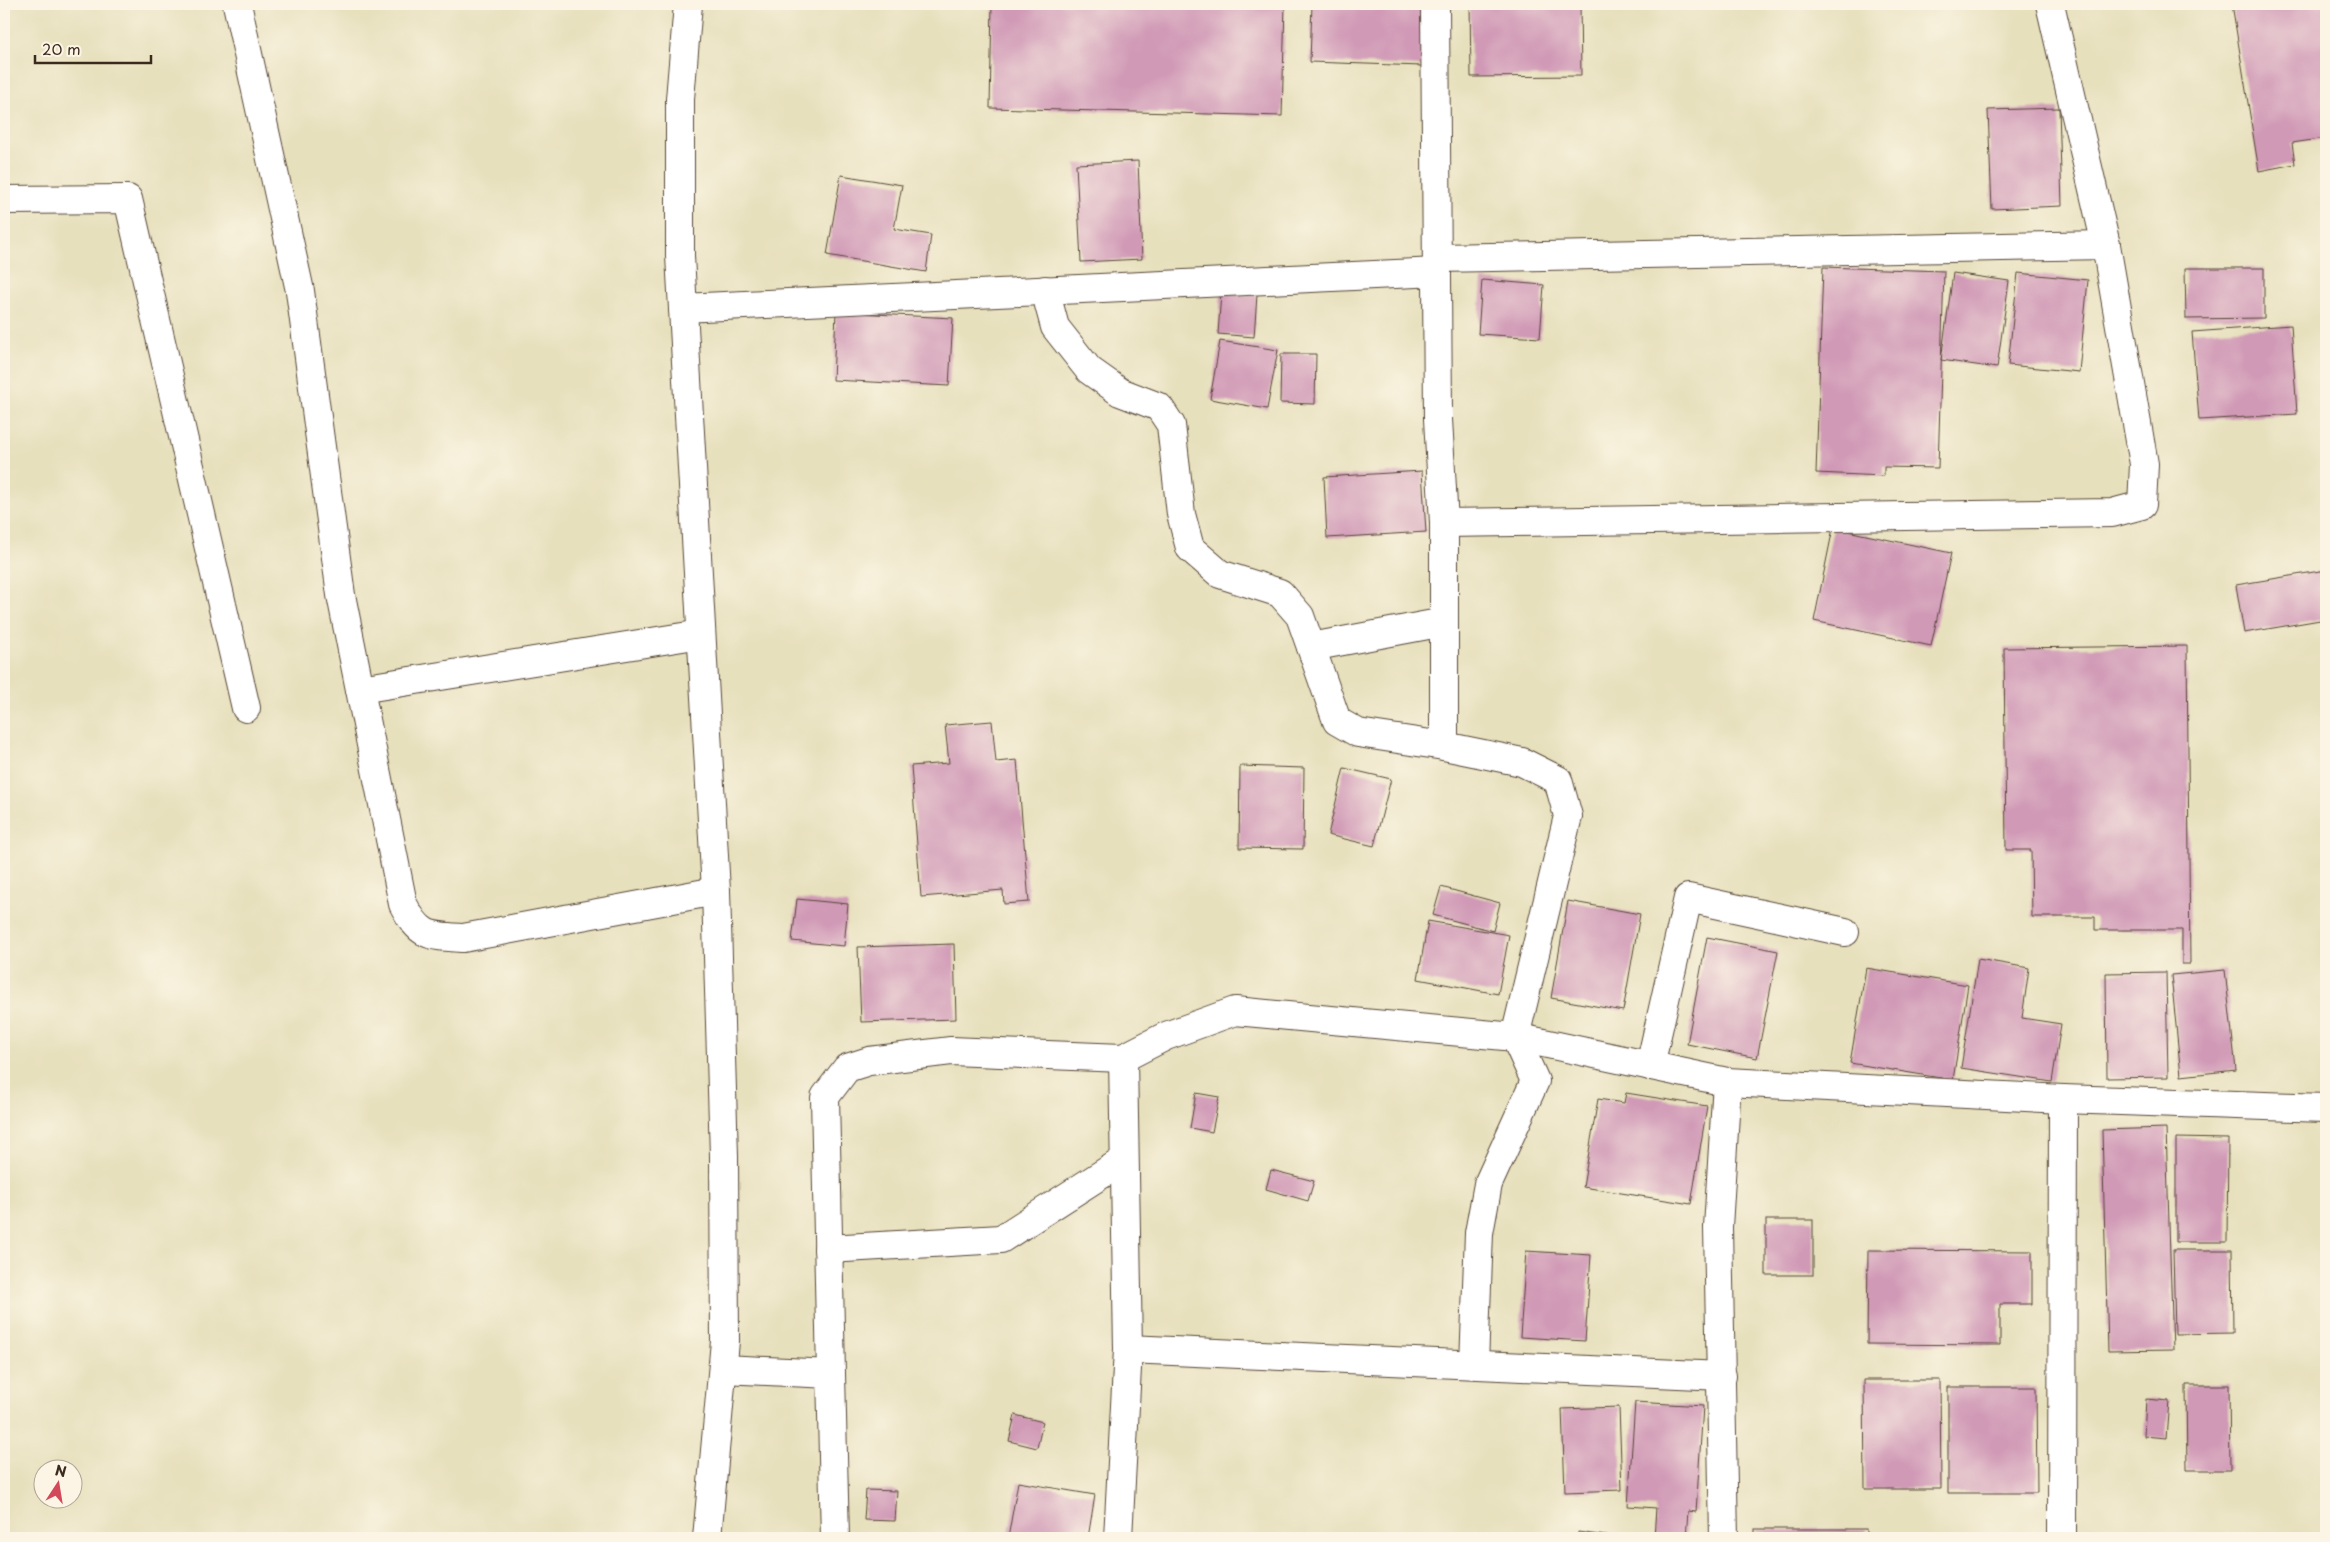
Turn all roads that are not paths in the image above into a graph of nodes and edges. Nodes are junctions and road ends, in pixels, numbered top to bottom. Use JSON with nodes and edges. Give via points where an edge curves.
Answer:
{"nodes":[{"id":1,"x":237,"y":4,"type":"edge"},
{"id":2,"x":688,"y":4,"type":"edge"},
{"id":3,"x":1435,"y":4,"type":"edge"},
{"id":4,"x":2050,"y":4,"type":"edge"},
{"id":5,"x":4,"y":200,"type":"edge"},
{"id":6,"x":2106,"y":245,"type":"junction"},
{"id":7,"x":1437,"y":265,"type":"junction"},
{"id":8,"x":1045,"y":290,"type":"junction"},
{"id":9,"x":683,"y":308,"type":"junction"},
{"id":10,"x":1444,"y":523,"type":"junction"},
{"id":11,"x":1444,"y":622,"type":"junction"},
{"id":12,"x":701,"y":634,"type":"junction"},
{"id":13,"x":1311,"y":647,"type":"junction"},
{"id":14,"x":360,"y":689,"type":"junction"},
{"id":15,"x":246,"y":708,"type":"dead end"},
{"id":16,"x":1444,"y":746,"type":"junction"},
{"id":17,"x":716,"y":891,"type":"junction"},
{"id":18,"x":1845,"y":932,"type":"dead end"},
{"id":19,"x":1515,"y":1037,"type":"junction"},
{"id":20,"x":1123,"y":1058,"type":"junction"},
{"id":21,"x":1650,"y":1066,"type":"junction"},
{"id":22,"x":1727,"y":1082,"type":"junction"},
{"id":23,"x":2063,"y":1099,"type":"junction"},
{"id":24,"x":2326,"y":1108,"type":"edge"},
{"id":25,"x":1124,"y":1160,"type":"junction"},
{"id":26,"x":828,"y":1249,"type":"junction"},
{"id":27,"x":1128,"y":1349,"type":"junction"},
{"id":28,"x":1474,"y":1364,"type":"junction"},
{"id":29,"x":723,"y":1368,"type":"junction"},
{"id":30,"x":831,"y":1374,"type":"junction"},
{"id":31,"x":1722,"y":1376,"type":"junction"},
{"id":32,"x":707,"y":1538,"type":"edge"},
{"id":33,"x":835,"y":1538,"type":"edge"},
{"id":34,"x":1118,"y":1538,"type":"edge"},
{"id":35,"x":1724,"y":1538,"type":"edge"},
{"id":36,"x":2062,"y":1538,"type":"edge"}],
"edges":[{"from":1,"to":14,"type":"street","via":[[300,291],[340,595]]},
{"from":2,"to":9,"type":"street","via":[[680,99]]},
{"from":3,"to":7,"type":"street"},
{"from":4,"to":6,"type":"street"},
{"from":5,"to":15,"type":"street","via":[[128,200]]},
{"from":6,"to":7,"type":"street"},
{"from":6,"to":10,"type":"street","via":[[2144,464],[2142,505],[2112,513]]},
{"from":7,"to":8,"type":"street"},
{"from":7,"to":10,"type":"street","via":[[1438,419]]},
{"from":8,"to":9,"type":"street"},
{"from":8,"to":13,"type":"street","via":[[1055,328],[1089,370],[1120,392],[1159,407],[1171,425],[1181,514],[1190,548],[1220,574],[1280,593],[1300,616]]},
{"from":9,"to":12,"type":"street"},
{"from":10,"to":11,"type":"street"},
{"from":11,"to":13,"type":"street"},
{"from":11,"to":16,"type":"street"},
{"from":12,"to":14,"type":"street"},
{"from":12,"to":17,"type":"street"},
{"from":13,"to":16,"type":"street","via":[[1337,721],[1358,733]]},
{"from":14,"to":17,"type":"street","via":[[403,904],[412,921],[429,936],[463,938]]},
{"from":16,"to":19,"type":"street","via":[[1522,762],[1558,780],[1568,816]]},
{"from":17,"to":29,"type":"street","via":[[724,1156],[726,1341]]},
{"from":18,"to":21,"type":"street","via":[[1688,898]]},
{"from":19,"to":20,"type":"street","via":[[1235,1011],[1166,1036]]},
{"from":19,"to":21,"type":"street"},
{"from":19,"to":28,"type":"street","via":[[1534,1081],[1488,1184],[1479,1233]]},
{"from":20,"to":25,"type":"street"},
{"from":20,"to":26,"type":"street","via":[[951,1051],[869,1061],[847,1068],[825,1097]]},
{"from":21,"to":22,"type":"street"},
{"from":22,"to":23,"type":"street"},
{"from":22,"to":31,"type":"street","via":[[1718,1227]]},
{"from":23,"to":24,"type":"street"},
{"from":23,"to":36,"type":"street"},
{"from":25,"to":26,"type":"street","via":[[1001,1239]]},
{"from":25,"to":27,"type":"street"},
{"from":26,"to":30,"type":"street"},
{"from":27,"to":28,"type":"street"},
{"from":27,"to":34,"type":"street"},
{"from":28,"to":31,"type":"street"},
{"from":29,"to":30,"type":"street"},
{"from":29,"to":32,"type":"street"},
{"from":30,"to":33,"type":"street"},
{"from":31,"to":35,"type":"street"}]}
